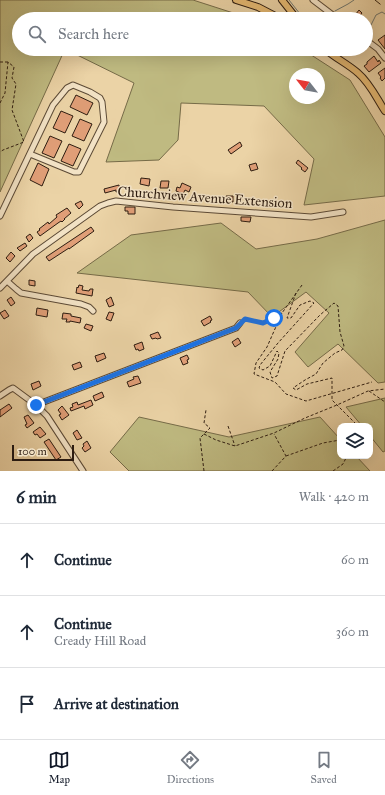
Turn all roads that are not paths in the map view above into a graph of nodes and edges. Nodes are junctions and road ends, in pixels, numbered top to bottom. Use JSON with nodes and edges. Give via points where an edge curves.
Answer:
{"nodes":[{"id":1,"x":236,"y":0,"type":"edge"},
{"id":2,"x":282,"y":0,"type":"edge"},
{"id":3,"x":313,"y":0,"type":"edge"},
{"id":4,"x":268,"y":12,"type":"edge"},
{"id":5,"x":291,"y":12,"type":"edge"},
{"id":6,"x":329,"y":12,"type":"edge"},
{"id":7,"x":373,"y":45,"type":"edge"},
{"id":8,"x":334,"y":56,"type":"edge"},
{"id":9,"x":385,"y":58,"type":"edge"},
{"id":10,"x":385,"y":112,"type":"edge"},
{"id":11,"x":30,"y":154,"type":"junction"},
{"id":12,"x":343,"y":212,"type":"dead end"},
{"id":13,"x":0,"y":216,"type":"edge"},
{"id":14,"x":7,"y":281,"type":"junction"},
{"id":15,"x":0,"y":287,"type":"edge"},
{"id":16,"x":93,"y":311,"type":"dead end"},
{"id":17,"x":240,"y":323,"type":"road end"},
{"id":18,"x":0,"y":396,"type":"edge"},
{"id":19,"x":36,"y":405,"type":"junction"},
{"id":20,"x":83,"y":471,"type":"edge"}],
"edges":[{"from":1,"to":4,"type":"main road"},
{"from":2,"to":5,"type":"main road"},
{"from":3,"to":6,"type":"street"},
{"from":7,"to":9,"type":"street"},
{"from":8,"to":10,"type":"main road","via":[[366,81]]},
{"from":11,"to":11,"type":"street","via":[[79,172],[104,122],[100,98],[73,85],[67,88],[52,105]]},
{"from":11,"to":13,"type":"street"},
{"from":12,"to":14,"type":"street","name":"Churchview Avenue Extension","via":[[311,217],[116,201],[100,206],[33,254]]},
{"from":14,"to":15,"type":"street","name":"Churchview Avenue Extension"},
{"from":14,"to":16,"type":"street","via":[[21,293],[81,304]]},
{"from":17,"to":19,"type":"street","via":[[236,328]]},
{"from":18,"to":19,"type":"street","via":[[14,388]]},
{"from":19,"to":20,"type":"street","via":[[47,416]]}]}
